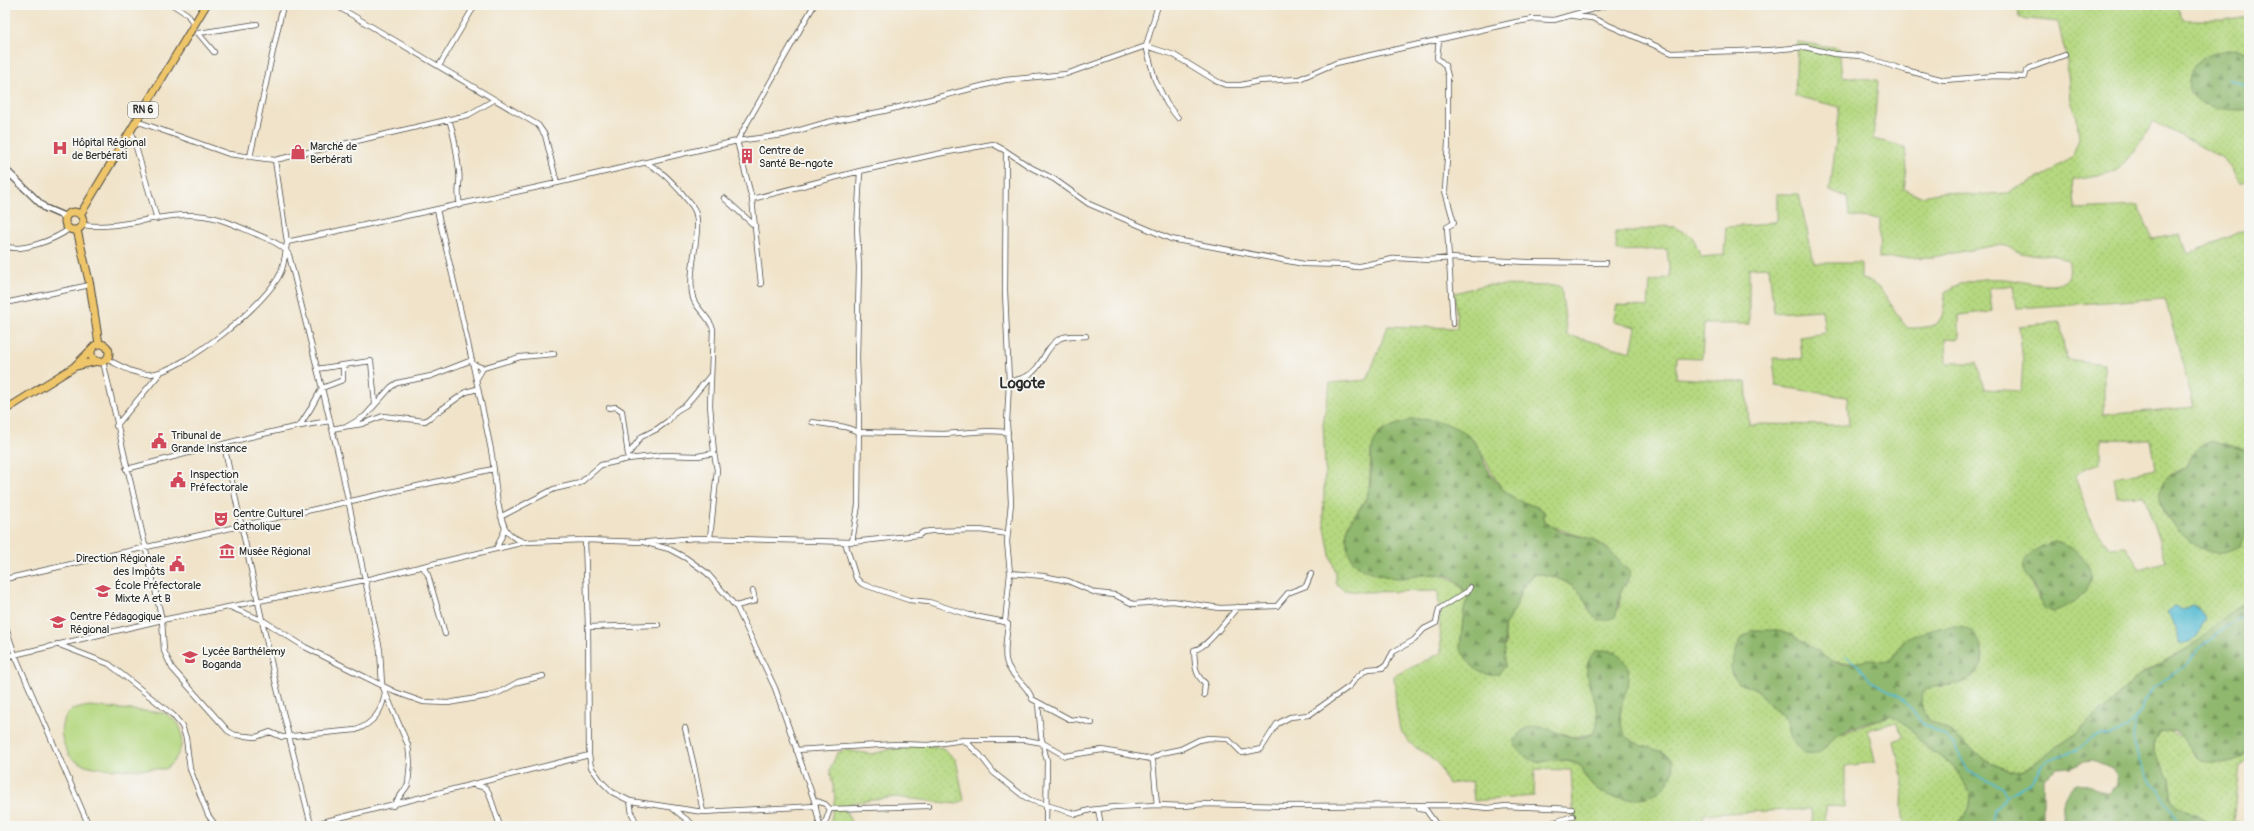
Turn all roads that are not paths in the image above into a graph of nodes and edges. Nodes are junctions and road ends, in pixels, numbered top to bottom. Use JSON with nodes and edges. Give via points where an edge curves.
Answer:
{"nodes":[{"id":1,"x":173,"y":5,"type":"edge"},
{"id":2,"x":206,"y":5,"type":"edge"},
{"id":3,"x":283,"y":5,"type":"edge"},
{"id":4,"x":335,"y":5,"type":"edge"},
{"id":5,"x":475,"y":5,"type":"edge"},
{"id":6,"x":814,"y":5,"type":"edge"},
{"id":7,"x":1158,"y":5,"type":"edge"},
{"id":8,"x":1607,"y":5,"type":"edge"},
{"id":9,"x":1570,"y":15,"type":"junction"},
{"id":10,"x":257,"y":24,"type":"dead end"},
{"id":11,"x":192,"y":27,"type":"junction"},
{"id":12,"x":199,"y":33,"type":"junction"},
{"id":13,"x":1439,"y":40,"type":"junction"},
{"id":14,"x":1146,"y":46,"type":"junction"},
{"id":15,"x":214,"y":52,"type":"dead end"},
{"id":16,"x":2065,"y":55,"type":"dead end"},
{"id":17,"x":439,"y":66,"type":"junction"},
{"id":18,"x":494,"y":100,"type":"junction"},
{"id":19,"x":1178,"y":118,"type":"dead end"},
{"id":20,"x":450,"y":119,"type":"junction"},
{"id":21,"x":136,"y":121,"type":"junction"},
{"id":22,"x":131,"y":130,"type":"junction"},
{"id":23,"x":736,"y":140,"type":"junction"},
{"id":24,"x":1006,"y":151,"type":"junction"},
{"id":25,"x":250,"y":157,"type":"junction"},
{"id":26,"x":276,"y":160,"type":"junction"},
{"id":27,"x":646,"y":163,"type":"junction"},
{"id":28,"x":5,"y":169,"type":"edge"},
{"id":29,"x":860,"y":171,"type":"junction"},
{"id":30,"x":557,"y":183,"type":"junction"},
{"id":31,"x":724,"y":198,"type":"dead end"},
{"id":32,"x":752,"y":199,"type":"junction"},
{"id":33,"x":460,"y":205,"type":"junction"},
{"id":34,"x":437,"y":210,"type":"junction"},
{"id":35,"x":80,"y":215,"type":"junction"},
{"id":36,"x":66,"y":217,"type":"junction"},
{"id":37,"x":158,"y":219,"type":"junction"},
{"id":38,"x":755,"y":226,"type":"junction"},
{"id":39,"x":76,"y":228,"type":"junction"},
{"id":40,"x":287,"y":242,"type":"junction"},
{"id":41,"x":5,"y":246,"type":"edge"},
{"id":42,"x":286,"y":249,"type":"junction"},
{"id":43,"x":1450,"y":258,"type":"junction"},
{"id":44,"x":1606,"y":263,"type":"dead end"},
{"id":45,"x":761,"y":284,"type":"dead end"},
{"id":46,"x":90,"y":285,"type":"junction"},
{"id":47,"x":5,"y":303,"type":"edge"},
{"id":48,"x":1452,"y":324,"type":"dead end"},
{"id":49,"x":1086,"y":336,"type":"dead end"},
{"id":50,"x":99,"y":344,"type":"junction"},
{"id":51,"x":92,"y":350,"type":"junction"},
{"id":52,"x":554,"y":354,"type":"dead end"},
{"id":53,"x":102,"y":360,"type":"junction"},
{"id":54,"x":473,"y":362,"type":"junction"},
{"id":55,"x":343,"y":365,"type":"junction"},
{"id":56,"x":74,"y":367,"type":"junction"},
{"id":57,"x":483,"y":368,"type":"junction"},
{"id":58,"x":317,"y":369,"type":"junction"},
{"id":59,"x":162,"y":372,"type":"junction"},
{"id":60,"x":710,"y":376,"type":"junction"},
{"id":61,"x":476,"y":380,"type":"junction"},
{"id":62,"x":1009,"y":382,"type":"junction"},
{"id":63,"x":322,"y":388,"type":"junction"},
{"id":64,"x":477,"y":389,"type":"junction"},
{"id":65,"x":375,"y":404,"type":"junction"},
{"id":66,"x":609,"y":408,"type":"dead end"},
{"id":67,"x":5,"y":410,"type":"edge"},
{"id":68,"x":330,"y":421,"type":"junction"},
{"id":69,"x":812,"y":422,"type":"dead end"},
{"id":70,"x":300,"y":425,"type":"junction"},
{"id":71,"x":116,"y":426,"type":"junction"},
{"id":72,"x":348,"y":426,"type":"junction"},
{"id":73,"x":332,"y":429,"type":"junction"},
{"id":74,"x":859,"y":432,"type":"junction"},
{"id":75,"x":1008,"y":432,"type":"junction"},
{"id":76,"x":224,"y":445,"type":"junction"},
{"id":77,"x":714,"y":453,"type":"junction"},
{"id":78,"x":628,"y":457,"type":"junction"},
{"id":79,"x":126,"y":469,"type":"junction"},
{"id":80,"x":493,"y":469,"type":"junction"},
{"id":81,"x":348,"y":502,"type":"junction"},
{"id":82,"x":502,"y":516,"type":"junction"},
{"id":83,"x":242,"y":526,"type":"junction"},
{"id":84,"x":505,"y":529,"type":"junction"},
{"id":85,"x":1008,"y":534,"type":"junction"},
{"id":86,"x":710,"y":538,"type":"junction"},
{"id":87,"x":585,"y":540,"type":"junction"},
{"id":88,"x":525,"y":542,"type":"junction"},
{"id":89,"x":643,"y":542,"type":"junction"},
{"id":90,"x":844,"y":542,"type":"junction"},
{"id":91,"x":852,"y":542,"type":"junction"},
{"id":92,"x":497,"y":547,"type":"junction"},
{"id":93,"x":145,"y":548,"type":"junction"},
{"id":94,"x":423,"y":567,"type":"junction"},
{"id":95,"x":1010,"y":573,"type":"junction"},
{"id":96,"x":1311,"y":574,"type":"dead end"},
{"id":97,"x":5,"y":579,"type":"edge"},
{"id":98,"x":364,"y":580,"type":"junction"},
{"id":99,"x":1470,"y":587,"type":"dead end"},
{"id":100,"x":753,"y":591,"type":"dead end"},
{"id":101,"x":259,"y":601,"type":"junction"},
{"id":102,"x":230,"y":606,"type":"junction"},
{"id":103,"x":736,"y":606,"type":"junction"},
{"id":104,"x":1238,"y":607,"type":"junction"},
{"id":105,"x":162,"y":620,"type":"junction"},
{"id":106,"x":264,"y":621,"type":"junction"},
{"id":107,"x":1005,"y":622,"type":"junction"},
{"id":108,"x":5,"y":625,"type":"edge"},
{"id":109,"x":658,"y":625,"type":"dead end"},
{"id":110,"x":588,"y":627,"type":"junction"},
{"id":111,"x":445,"y":634,"type":"dead end"},
{"id":112,"x":57,"y":644,"type":"junction"},
{"id":113,"x":15,"y":655,"type":"junction"},
{"id":114,"x":5,"y":657,"type":"edge"},
{"id":115,"x":543,"y":676,"type":"dead end"},
{"id":116,"x":382,"y":685,"type":"junction"},
{"id":117,"x":385,"y":691,"type":"junction"},
{"id":118,"x":1204,"y":695,"type":"dead end"},
{"id":119,"x":1038,"y":703,"type":"junction"},
{"id":120,"x":1092,"y":723,"type":"dead end"},
{"id":121,"x":685,"y":728,"type":"dead end"},
{"id":122,"x":289,"y":736,"type":"junction"},
{"id":123,"x":964,"y":740,"type":"junction"},
{"id":124,"x":1043,"y":743,"type":"junction"},
{"id":125,"x":796,"y":750,"type":"junction"},
{"id":126,"x":589,"y":755,"type":"junction"},
{"id":127,"x":1151,"y":759,"type":"junction"},
{"id":128,"x":474,"y":785,"type":"junction"},
{"id":129,"x":814,"y":800,"type":"junction"},
{"id":130,"x":630,"y":801,"type":"junction"},
{"id":131,"x":1046,"y":805,"type":"junction"},
{"id":132,"x":1157,"y":805,"type":"junction"},
{"id":133,"x":393,"y":806,"type":"junction"},
{"id":134,"x":816,"y":806,"type":"junction"},
{"id":135,"x":928,"y":806,"type":"dead end"},
{"id":136,"x":1416,"y":806,"type":"junction"},
{"id":137,"x":672,"y":808,"type":"junction"},
{"id":138,"x":830,"y":809,"type":"junction"},
{"id":139,"x":1098,"y":809,"type":"junction"},
{"id":140,"x":1572,"y":809,"type":"dead end"},
{"id":141,"x":703,"y":812,"type":"junction"},
{"id":142,"x":1573,"y":816,"type":"dead end"},
{"id":143,"x":309,"y":825,"type":"edge"},
{"id":144,"x":89,"y":826,"type":"edge"},
{"id":145,"x":216,"y":826,"type":"edge"},
{"id":146,"x":500,"y":826,"type":"edge"},
{"id":147,"x":638,"y":826,"type":"edge"},
{"id":148,"x":695,"y":826,"type":"edge"},
{"id":149,"x":820,"y":826,"type":"edge"},
{"id":150,"x":824,"y":826,"type":"edge"},
{"id":151,"x":1046,"y":826,"type":"edge"},
{"id":152,"x":1101,"y":826,"type":"edge"},
{"id":153,"x":1444,"y":826,"type":"edge"},
{"id":154,"x":1542,"y":826,"type":"edge"}],
"edges":[{"from":1,"to":11,"type":"street","via":[[187,14]]},
{"from":2,"to":11,"type":"main road","number":"RN 6"},
{"from":3,"to":25,"type":"street"},
{"from":4,"to":17,"type":"street"},
{"from":5,"to":17,"type":"street"},
{"from":6,"to":23,"type":"street"},
{"from":7,"to":14,"type":"street"},
{"from":8,"to":9,"type":"street"},
{"from":9,"to":13,"type":"street","via":[[1549,20],[1516,22]]},
{"from":9,"to":16,"type":"street","via":[[1592,18],[1672,53],[1771,50],[1804,46],[1834,54],[1861,56],[1944,80],[1995,76],[2025,77],[2030,68]]},
{"from":10,"to":12,"type":"street"},
{"from":11,"to":12,"type":"street"},
{"from":11,"to":21,"type":"main road","number":"RN 6"},
{"from":12,"to":15,"type":"street"},
{"from":13,"to":14,"type":"street","via":[[1336,63],[1299,79],[1259,81],[1241,85],[1218,82],[1174,56]]},
{"from":13,"to":43,"type":"street","via":[[1437,58],[1445,65],[1448,76],[1445,191],[1454,223],[1447,227]]},
{"from":14,"to":19,"type":"street","via":[[1155,80],[1167,104]]},
{"from":14,"to":23,"type":"street","via":[[1066,74],[1005,80],[783,135]]},
{"from":17,"to":18,"type":"street"},
{"from":18,"to":20,"type":"street","via":[[468,115]]},
{"from":18,"to":30,"type":"street","via":[[528,117],[538,125],[545,135]]},
{"from":20,"to":26,"type":"street"},
{"from":20,"to":33,"type":"street","via":[[456,140],[459,172],[457,191]]},
{"from":21,"to":22,"type":"main road","number":"RN 6"},
{"from":21,"to":25,"type":"street","via":[[208,148]]},
{"from":22,"to":35,"type":"main road","number":"RN 6"},
{"from":22,"to":37,"type":"street"},
{"from":23,"to":27,"type":"street"},
{"from":23,"to":32,"type":"street"},
{"from":24,"to":29,"type":"street","via":[[993,144]]},
{"from":24,"to":43,"type":"street","via":[[1054,179],[1089,204],[1171,239],[1304,264],[1355,267],[1397,258]]},
{"from":24,"to":62,"type":"street","via":[[1005,291]]},
{"from":25,"to":26,"type":"street"},
{"from":26,"to":40,"type":"street"},
{"from":27,"to":30,"type":"street"},
{"from":27,"to":60,"type":"street","via":[[658,169],[673,183],[696,215],[698,227],[692,265],[693,298],[710,320],[713,329]]},
{"from":28,"to":36,"type":"street","via":[[45,208]]},
{"from":29,"to":32,"type":"street"},
{"from":29,"to":74,"type":"street","via":[[857,229]]},
{"from":30,"to":33,"type":"street"},
{"from":31,"to":38,"type":"street"},
{"from":32,"to":38,"type":"street"},
{"from":33,"to":34,"type":"street"},
{"from":34,"to":40,"type":"street"},
{"from":34,"to":54,"type":"street"},
{"from":35,"to":36,"type":"main road","via":[[72,212]]},
{"from":35,"to":39,"type":"main road"},
{"from":36,"to":39,"type":"main road","via":[[65,222]]},
{"from":37,"to":39,"type":"street"},
{"from":37,"to":42,"type":"street","via":[[175,215],[204,216],[230,223]]},
{"from":38,"to":45,"type":"street"},
{"from":39,"to":41,"type":"street","via":[[48,241],[14,248]]},
{"from":39,"to":46,"type":"main road"},
{"from":40,"to":42,"type":"street"},
{"from":42,"to":58,"type":"street","via":[[292,263]]},
{"from":42,"to":59,"type":"street","via":[[281,272],[258,305],[194,355]]},
{"from":43,"to":44,"type":"street"},
{"from":43,"to":48,"type":"street"},
{"from":46,"to":47,"type":"street"},
{"from":46,"to":50,"type":"main road"},
{"from":49,"to":62,"type":"street","via":[[1059,339],[1045,353],[1035,370],[1027,376]]},
{"from":50,"to":51,"type":"main road"},
{"from":50,"to":53,"type":"main road","via":[[109,350]]},
{"from":51,"to":53,"type":"main road","via":[[92,355]]},
{"from":51,"to":56,"type":"main road"},
{"from":52,"to":57,"type":"street","via":[[520,357]]},
{"from":53,"to":56,"type":"main road"},
{"from":53,"to":59,"type":"street","via":[[141,374]]},
{"from":53,"to":71,"type":"street"},
{"from":54,"to":57,"type":"street"},
{"from":54,"to":61,"type":"street"},
{"from":54,"to":65,"type":"street","via":[[431,376],[397,383]]},
{"from":55,"to":58,"type":"street"},
{"from":55,"to":63,"type":"street","via":[[343,380]]},
{"from":55,"to":65,"type":"street","via":[[371,361]]},
{"from":56,"to":67,"type":"main road"},
{"from":57,"to":61,"type":"street"},
{"from":58,"to":63,"type":"street"},
{"from":59,"to":71,"type":"street"},
{"from":60,"to":77,"type":"street"},
{"from":60,"to":78,"type":"street","via":[[686,405],[676,411],[668,421],[641,437]]},
{"from":61,"to":64,"type":"street"},
{"from":62,"to":75,"type":"street"},
{"from":63,"to":68,"type":"street"},
{"from":63,"to":70,"type":"street"},
{"from":64,"to":72,"type":"street","via":[[461,396],[425,421],[382,416],[362,424]]},
{"from":64,"to":80,"type":"street"},
{"from":65,"to":72,"type":"street","via":[[365,416]]},
{"from":66,"to":78,"type":"street","via":[[616,407],[622,411]]},
{"from":68,"to":70,"type":"street"},
{"from":68,"to":73,"type":"street"},
{"from":69,"to":74,"type":"street"},
{"from":70,"to":76,"type":"street","via":[[273,430]]},
{"from":71,"to":79,"type":"street"},
{"from":72,"to":73,"type":"street"},
{"from":73,"to":81,"type":"street"},
{"from":74,"to":75,"type":"street"},
{"from":74,"to":91,"type":"street","via":[[858,505]]},
{"from":75,"to":85,"type":"street","via":[[1011,503]]},
{"from":76,"to":79,"type":"street"},
{"from":76,"to":83,"type":"street"},
{"from":77,"to":78,"type":"street","via":[[698,456]]},
{"from":77,"to":86,"type":"street","via":[[717,470]]},
{"from":78,"to":82,"type":"street","via":[[601,465],[580,483],[559,488]]},
{"from":79,"to":93,"type":"street"},
{"from":80,"to":81,"type":"street"},
{"from":80,"to":82,"type":"street"},
{"from":81,"to":83,"type":"street"},
{"from":81,"to":98,"type":"street"},
{"from":82,"to":84,"type":"street"},
{"from":83,"to":93,"type":"street"},
{"from":83,"to":101,"type":"street"},
{"from":84,"to":88,"type":"street","via":[[515,539]]},
{"from":84,"to":92,"type":"street"},
{"from":85,"to":91,"type":"street","via":[[980,530],[923,532],[919,535]]},
{"from":85,"to":95,"type":"street"},
{"from":86,"to":89,"type":"street"},
{"from":86,"to":90,"type":"street"},
{"from":87,"to":88,"type":"street"},
{"from":87,"to":89,"type":"street"},
{"from":87,"to":110,"type":"street"},
{"from":88,"to":92,"type":"street"},
{"from":89,"to":103,"type":"street","via":[[669,549],[686,558],[707,573]]},
{"from":90,"to":91,"type":"street"},
{"from":90,"to":107,"type":"street","via":[[856,578],[862,584],[909,600],[929,602],[969,615]]},
{"from":92,"to":94,"type":"street"},
{"from":93,"to":97,"type":"street"},
{"from":93,"to":105,"type":"street"},
{"from":94,"to":98,"type":"street"},
{"from":94,"to":111,"type":"street","via":[[428,575]]},
{"from":95,"to":104,"type":"street","via":[[1068,581],[1096,593],[1115,595],[1133,604],[1173,601],[1220,608]]},
{"from":95,"to":107,"type":"street"},
{"from":96,"to":104,"type":"street","via":[[1306,586],[1288,593],[1277,606]]},
{"from":98,"to":101,"type":"street"},
{"from":98,"to":116,"type":"street","via":[[380,650]]},
{"from":99,"to":127,"type":"street","via":[[1468,591],[1439,609],[1436,623],[1393,652],[1386,665],[1382,668],[1367,669],[1350,686],[1309,715],[1290,717],[1277,724],[1261,749],[1242,753],[1228,739],[1208,738]]},
{"from":100,"to":103,"type":"street","via":[[755,601]]},
{"from":101,"to":102,"type":"street"},
{"from":101,"to":106,"type":"street"},
{"from":102,"to":105,"type":"street"},
{"from":102,"to":106,"type":"street"},
{"from":103,"to":125,"type":"street","via":[[776,688]]},
{"from":104,"to":118,"type":"street","via":[[1206,644],[1194,650],[1195,671],[1204,683]]},
{"from":105,"to":112,"type":"street"},
{"from":105,"to":122,"type":"street","via":[[164,651],[172,668],[228,731],[235,735],[256,737],[270,732],[282,737]]},
{"from":106,"to":116,"type":"street","via":[[305,647]]},
{"from":106,"to":122,"type":"street"},
{"from":107,"to":119,"type":"street","via":[[1008,624],[1006,660],[1012,672],[1030,692],[1032,699]]},
{"from":108,"to":113,"type":"street"},
{"from":109,"to":110,"type":"street"},
{"from":110,"to":126,"type":"street"},
{"from":112,"to":113,"type":"street"},
{"from":112,"to":145,"type":"street","via":[[108,664],[173,715],[182,726],[190,769],[208,815]]},
{"from":113,"to":114,"type":"street"},
{"from":113,"to":144,"type":"street"},
{"from":115,"to":116,"type":"street","via":[[518,682],[488,696],[448,703],[423,702]]},
{"from":116,"to":117,"type":"street"},
{"from":117,"to":122,"type":"street","via":[[382,706],[364,727],[348,731]]},
{"from":117,"to":133,"type":"street","via":[[405,735],[410,762],[406,789]]},
{"from":119,"to":120,"type":"street","via":[[1071,720]]},
{"from":119,"to":124,"type":"street"},
{"from":121,"to":141,"type":"street"},
{"from":122,"to":143,"type":"street"},
{"from":123,"to":124,"type":"street","via":[[1026,740]]},
{"from":123,"to":125,"type":"street","via":[[928,745],[896,744]]},
{"from":123,"to":131,"type":"street","via":[[994,773],[1022,795]]},
{"from":124,"to":127,"type":"street","via":[[1065,756],[1102,750]]},
{"from":124,"to":131,"type":"street","via":[[1047,761]]},
{"from":125,"to":129,"type":"street"},
{"from":126,"to":128,"type":"street"},
{"from":126,"to":130,"type":"street","via":[[592,767],[601,781],[612,792]]},
{"from":127,"to":132,"type":"street","via":[[1155,768]]},
{"from":128,"to":133,"type":"street"},
{"from":128,"to":146,"type":"street","via":[[486,788]]},
{"from":129,"to":134,"type":"street"},
{"from":129,"to":138,"type":"street"},
{"from":130,"to":137,"type":"street"},
{"from":130,"to":147,"type":"street","via":[[632,814]]},
{"from":131,"to":139,"type":"street","via":[[1076,814]]},
{"from":131,"to":151,"type":"street"},
{"from":132,"to":136,"type":"street"},
{"from":132,"to":139,"type":"street"},
{"from":133,"to":143,"type":"street"},
{"from":134,"to":141,"type":"street"},
{"from":134,"to":149,"type":"street"},
{"from":135,"to":138,"type":"street"},
{"from":136,"to":140,"type":"street"},
{"from":136,"to":153,"type":"street","via":[[1426,810],[1436,824]]},
{"from":137,"to":141,"type":"street"},
{"from":137,"to":148,"type":"street"},
{"from":138,"to":150,"type":"street"},
{"from":139,"to":152,"type":"street"},
{"from":142,"to":154,"type":"street"}]}
